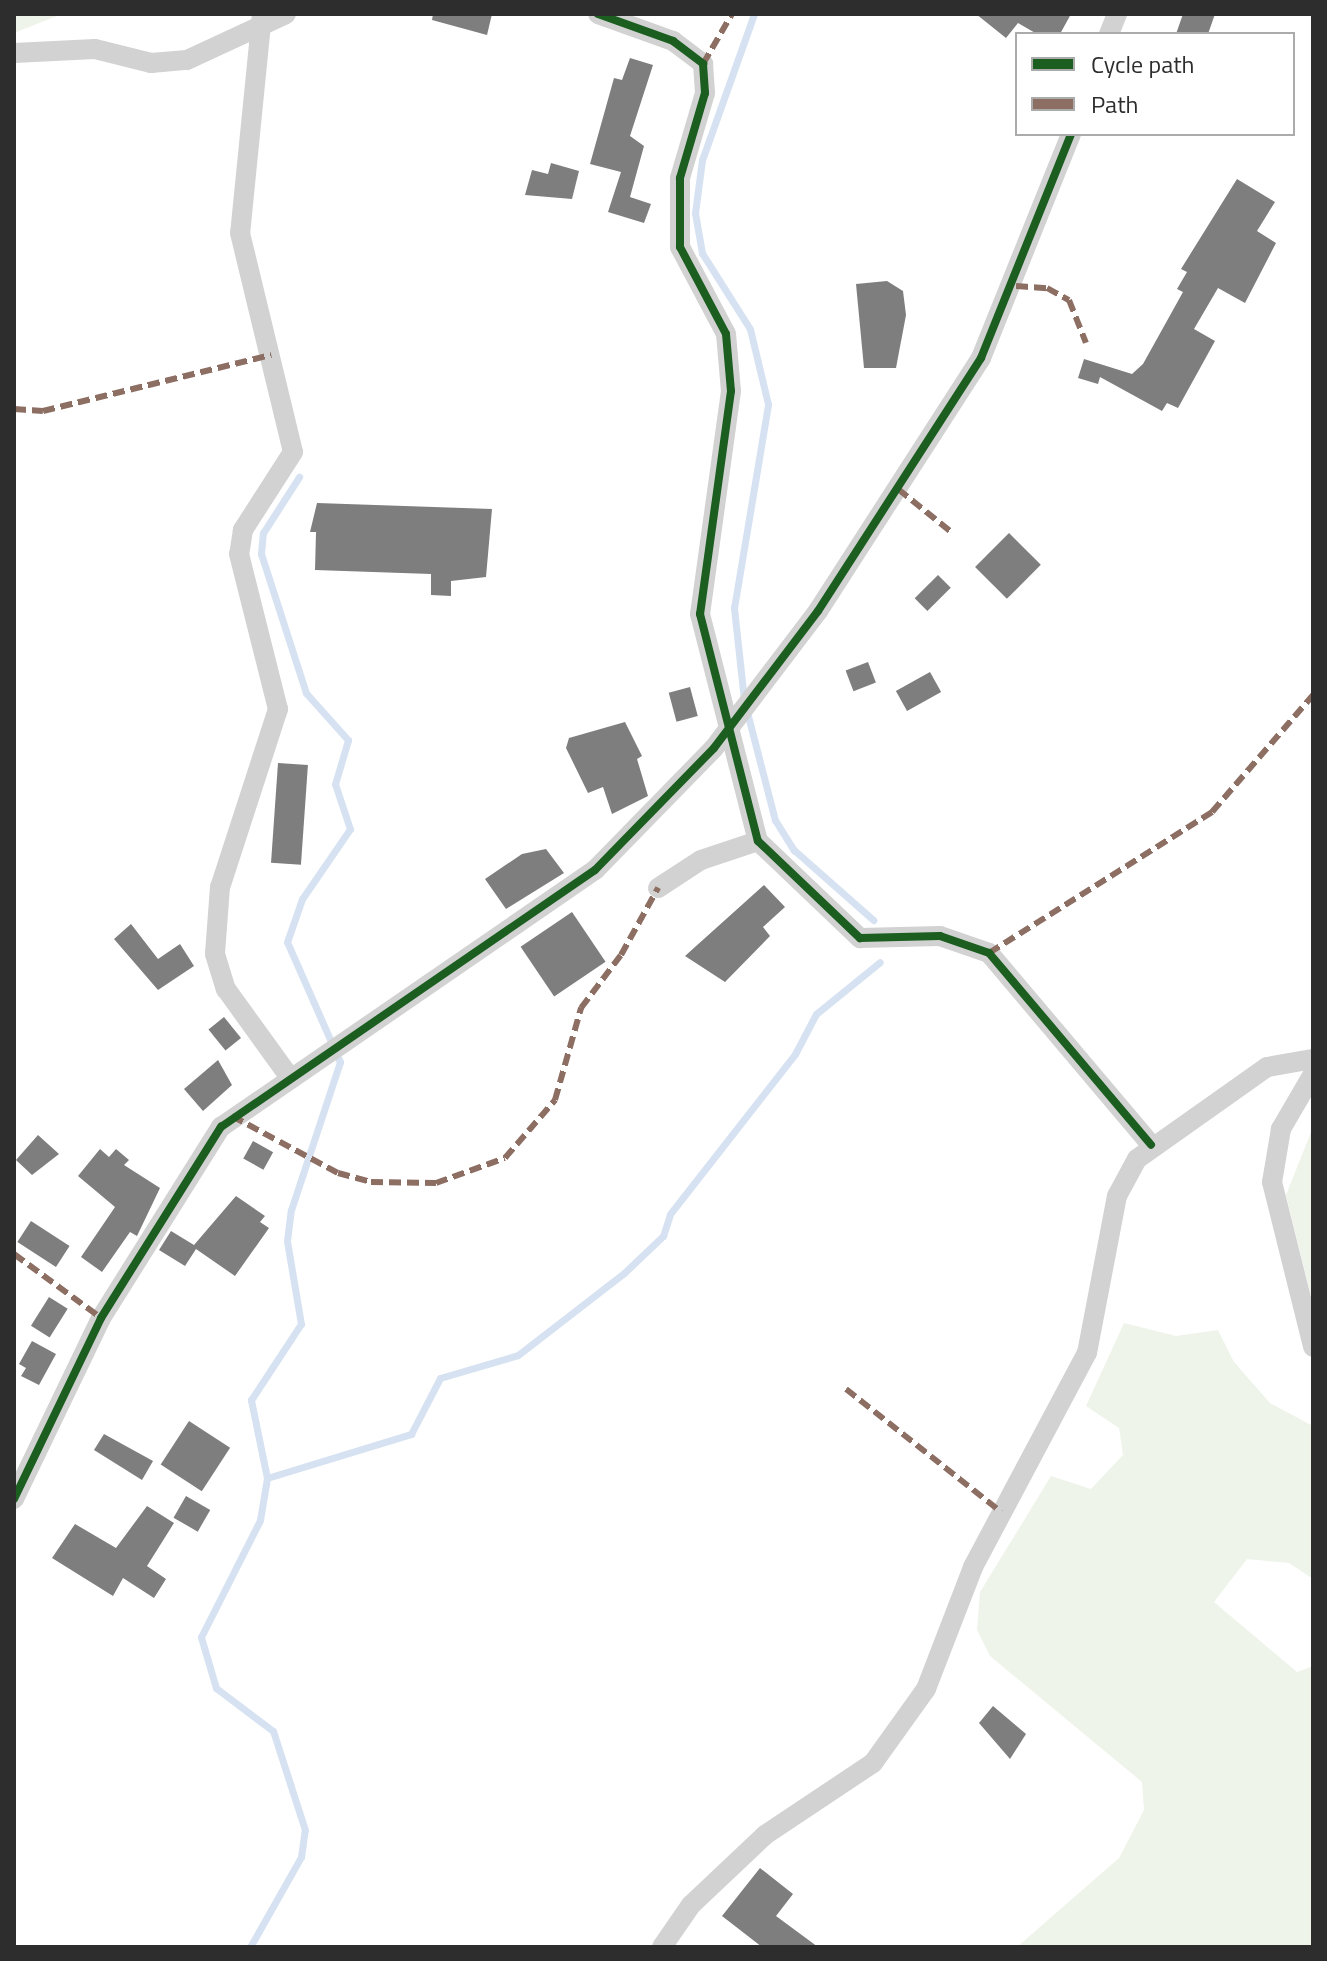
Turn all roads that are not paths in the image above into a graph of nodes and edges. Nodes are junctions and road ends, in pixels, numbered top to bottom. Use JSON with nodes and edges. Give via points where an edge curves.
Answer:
{"nodes":[{"id":1,"x":286,"y":14,"type":"edge"},
{"id":2,"x":598,"y":14,"type":"edge"},
{"id":3,"x":261,"y":20,"type":"edge"},
{"id":4,"x":14,"y":53,"type":"edge"},
{"id":5,"x":1070,"y":136,"type":"edge"},
{"id":6,"x":726,"y":731,"type":"junction"},
{"id":7,"x":758,"y":841,"type":"junction"},
{"id":8,"x":658,"y":888,"type":"dead end"},
{"id":9,"x":1313,"y":1059,"type":"edge"},
{"id":10,"x":1313,"y":1074,"type":"edge"},
{"id":11,"x":288,"y":1075,"type":"junction"},
{"id":12,"x":1151,"y":1145,"type":"junction"},
{"id":13,"x":1313,"y":1347,"type":"edge"},
{"id":14,"x":14,"y":1499,"type":"edge"},
{"id":15,"x":662,"y":1947,"type":"edge"}],
"edges":[{"from":1,"to":3,"type":"street"},
{"from":2,"to":6,"type":"street","via":[[673,41],[703,64],[705,93],[677,211],[680,247],[719,316],[731,361],[700,614]]},
{"from":3,"to":4,"type":"street","via":[[187,60],[151,63],[95,49]]},
{"from":3,"to":11,"type":"street","via":[[240,233],[293,452],[243,530],[239,554],[278,709],[220,887],[215,954],[226,989]]},
{"from":5,"to":6,"type":"street","via":[[1016,286],[981,358],[818,611]]},
{"from":6,"to":7,"type":"street"},
{"from":6,"to":11,"type":"street","via":[[595,870]]},
{"from":7,"to":8,"type":"street","via":[[701,860]]},
{"from":7,"to":12,"type":"street","via":[[860,938],[940,936],[989,953]]},
{"from":9,"to":12,"type":"street","via":[[1267,1067]]},
{"from":10,"to":13,"type":"street","via":[[1281,1129],[1272,1182]]},
{"from":11,"to":14,"type":"street","via":[[244,1104],[184,1175],[68,1378]]},
{"from":12,"to":15,"type":"street","via":[[1117,1196],[1087,1353],[973,1567],[926,1689],[873,1763],[754,1845],[691,1905]]}]}
